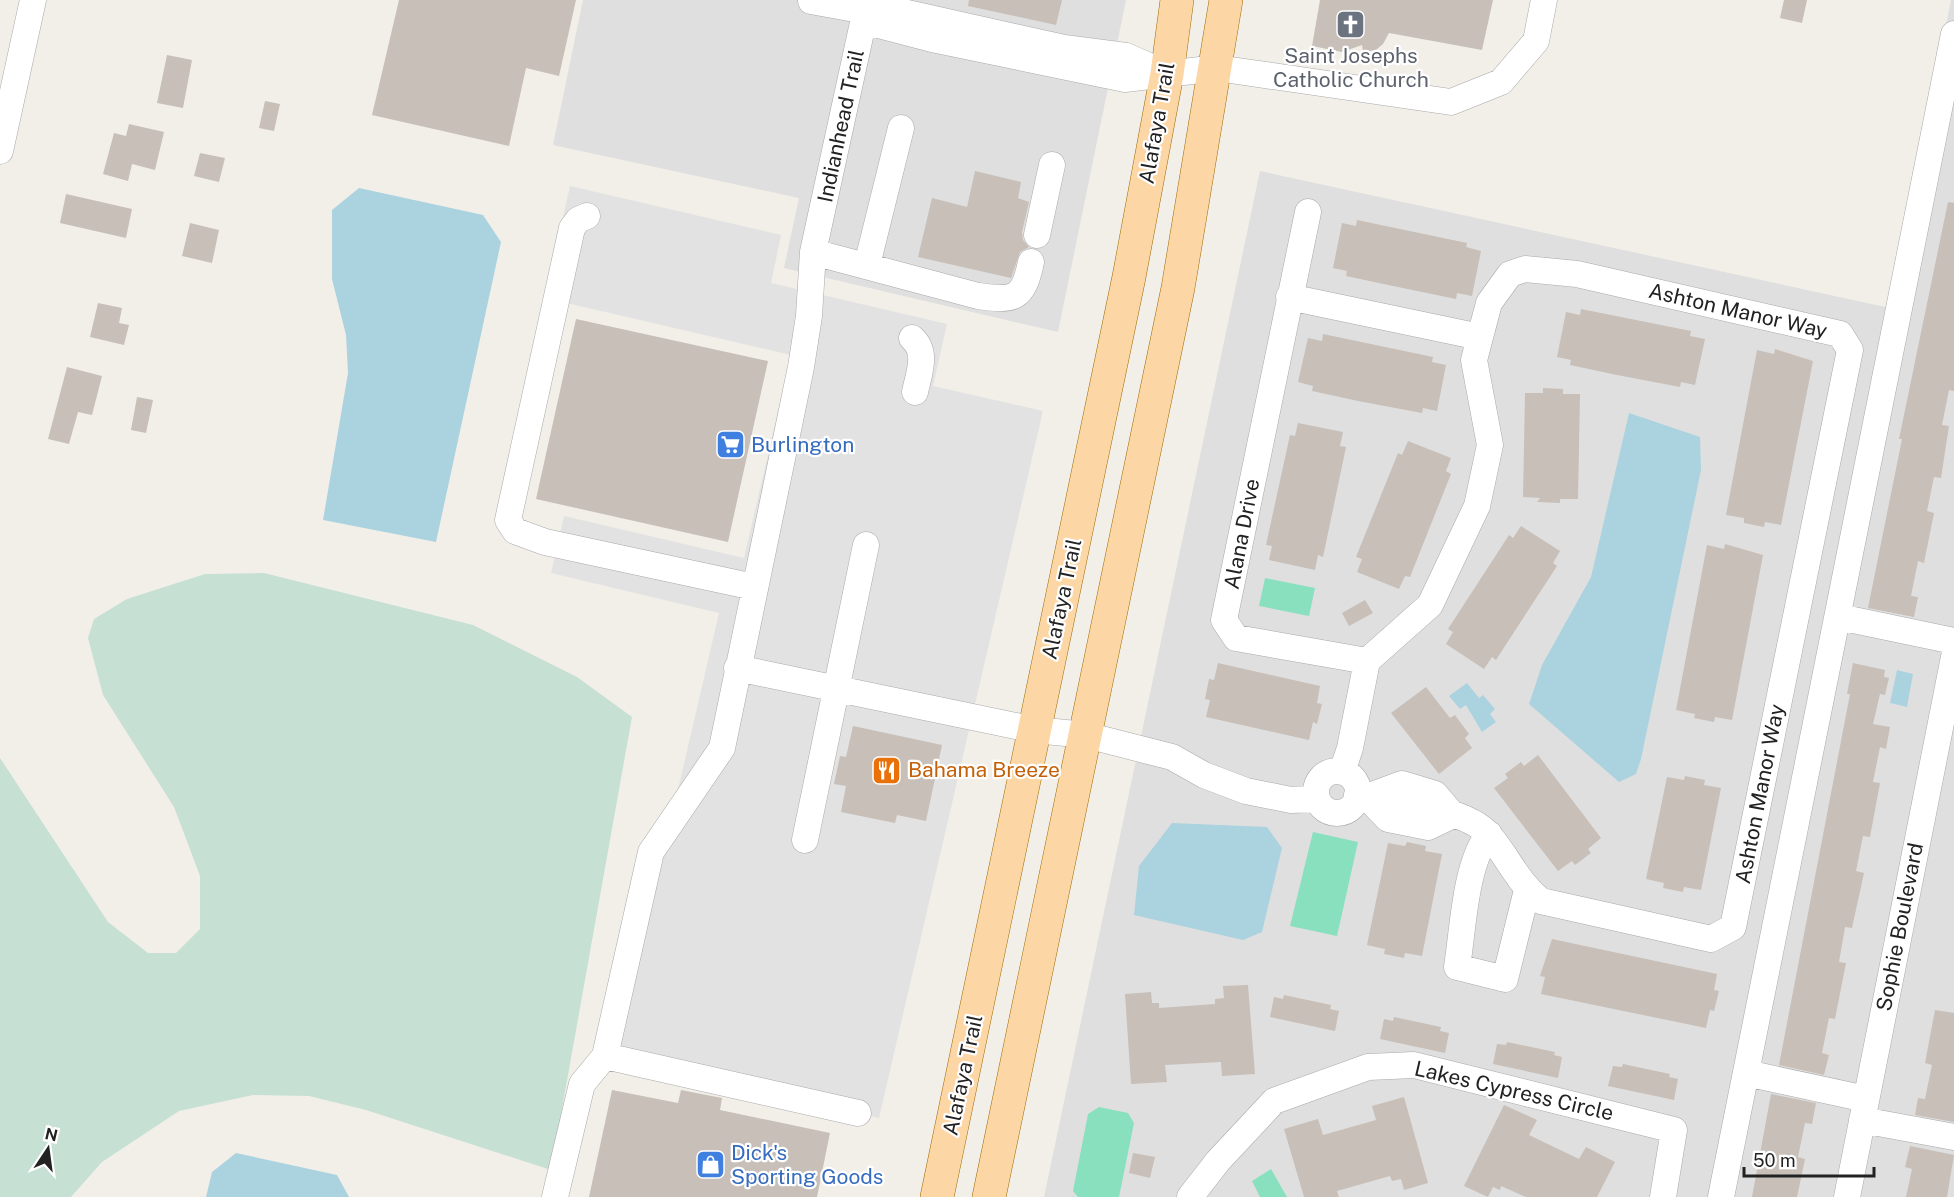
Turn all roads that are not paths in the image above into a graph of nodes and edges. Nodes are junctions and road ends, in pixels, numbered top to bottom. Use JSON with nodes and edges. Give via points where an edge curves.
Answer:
{"nodes":[{"id":1,"x":33,"y":0,"type":"edge"},
{"id":2,"x":1177,"y":0,"type":"edge"},
{"id":3,"x":1226,"y":0,"type":"edge"},
{"id":4,"x":1544,"y":0,"type":"edge"},
{"id":5,"x":811,"y":1,"type":"edge"},
{"id":6,"x":866,"y":9,"type":"edge"},
{"id":7,"x":1954,"y":34,"type":"edge"},
{"id":8,"x":1216,"y":68,"type":"junction"},
{"id":9,"x":1167,"y":74,"type":"junction"},
{"id":10,"x":1948,"y":91,"type":"edge"},
{"id":11,"x":902,"y":128,"type":"dead end"},
{"id":12,"x":0,"y":152,"type":"edge"},
{"id":13,"x":1052,"y":165,"type":"dead end"},
{"id":14,"x":1308,"y":212,"type":"dead end"},
{"id":15,"x":587,"y":216,"type":"dead end"},
{"id":16,"x":1037,"y":235,"type":"dead end"},
{"id":17,"x":813,"y":252,"type":"junction"},
{"id":18,"x":1031,"y":262,"type":"dead end"},
{"id":19,"x":867,"y":265,"type":"junction"},
{"id":20,"x":1289,"y":297,"type":"junction"},
{"id":21,"x":1480,"y":337,"type":"junction"},
{"id":22,"x":912,"y":338,"type":"dead end"},
{"id":23,"x":915,"y":392,"type":"dead end"},
{"id":24,"x":866,"y":545,"type":"dead end"},
{"id":25,"x":754,"y":587,"type":"junction"},
{"id":26,"x":1839,"y":617,"type":"junction"},
{"id":27,"x":1954,"y":641,"type":"edge"},
{"id":28,"x":1954,"y":657,"type":"edge"},
{"id":29,"x":1367,"y":661,"type":"junction"},
{"id":30,"x":737,"y":668,"type":"junction"},
{"id":31,"x":837,"y":689,"type":"junction"},
{"id":32,"x":1035,"y":730,"type":"junction"},
{"id":33,"x":1086,"y":735,"type":"junction"},
{"id":34,"x":1342,"y":772,"type":"junction"},
{"id":35,"x":1362,"y":796,"type":"junction"},
{"id":36,"x":1317,"y":799,"type":"junction"},
{"id":37,"x":1489,"y":834,"type":"junction"},
{"id":38,"x":805,"y":840,"type":"dead end"},
{"id":39,"x":1527,"y":890,"type":"junction"},
{"id":40,"x":605,"y":1056,"type":"junction"},
{"id":41,"x":1746,"y":1073,"type":"junction"},
{"id":42,"x":1864,"y":1109,"type":"junction"},
{"id":43,"x":858,"y":1113,"type":"dead end"},
{"id":44,"x":1954,"y":1137,"type":"edge"},
{"id":45,"x":555,"y":1197,"type":"edge"},
{"id":46,"x":937,"y":1197,"type":"edge"},
{"id":47,"x":989,"y":1197,"type":"edge"},
{"id":48,"x":1190,"y":1197,"type":"edge"},
{"id":49,"x":1663,"y":1197,"type":"edge"},
{"id":50,"x":1721,"y":1197,"type":"edge"},
{"id":51,"x":1846,"y":1197,"type":"edge"}],
"edges":[{"from":1,"to":12,"type":"street"},
{"from":2,"to":9,"type":"main road","name":"Alafaya Trail"},
{"from":3,"to":8,"type":"main road"},
{"from":4,"to":8,"type":"street","via":[[1536,41],[1501,82],[1450,102]]},
{"from":5,"to":6,"type":"street"},
{"from":6,"to":9,"type":"street","via":[[1064,48],[1126,56]]},
{"from":6,"to":17,"type":"street","name":"Indianhead Trail"},
{"from":7,"to":10,"type":"street"},
{"from":8,"to":9,"type":"street"},
{"from":8,"to":33,"type":"main road","via":[[1178,288]]},
{"from":9,"to":32,"type":"main road","name":"Alafaya Trail"},
{"from":10,"to":26,"type":"street"},
{"from":11,"to":19,"type":"street"},
{"from":13,"to":16,"type":"street"},
{"from":14,"to":20,"type":"street","name":"Alana Drive"},
{"from":15,"to":25,"type":"street","via":[[572,228],[508,520],[515,531],[544,543]]},
{"from":17,"to":19,"type":"street"},
{"from":17,"to":25,"type":"street","name":"Indianhead Trail","via":[[801,368]]},
{"from":18,"to":19,"type":"street","via":[[1022,290],[1004,299],[978,296]]},
{"from":20,"to":21,"type":"street"},
{"from":20,"to":29,"type":"street","name":"Alana Drive","via":[[1224,620],[1236,638]]},
{"from":21,"to":29,"type":"street","name":"Ashton Manor Way","via":[[1474,360],[1490,445],[1477,507],[1430,605]]},
{"from":21,"to":39,"type":"street","name":"Ashton Manor Way","via":[[1489,303],[1510,274],[1525,269],[1577,274],[1840,334],[1850,350],[1733,927],[1711,939],[1568,909],[1541,901]]},
{"from":22,"to":23,"type":"street","via":[[920,344],[922,354]]},
{"from":24,"to":31,"type":"street"},
{"from":25,"to":30,"type":"street","name":"Indianhead Trail"},
{"from":26,"to":27,"type":"street"},
{"from":26,"to":41,"type":"street"},
{"from":28,"to":42,"type":"street","name":"Sophie Boulevard"},
{"from":29,"to":34,"type":"street"},
{"from":30,"to":31,"type":"street"},
{"from":30,"to":40,"type":"street","name":"Indianhead Trail","via":[[722,748],[651,852]]},
{"from":31,"to":32,"type":"street"},
{"from":31,"to":38,"type":"street"},
{"from":32,"to":33,"type":"street"},
{"from":32,"to":46,"type":"main road","name":"Alafaya Trail"},
{"from":33,"to":36,"type":"street","via":[[1172,757],[1246,791],[1291,800]]},
{"from":33,"to":47,"type":"main road"},
{"from":34,"to":35,"type":"street","via":[[1353,779]]},
{"from":34,"to":36,"type":"street","via":[[1322,777],[1316,789]]},
{"from":35,"to":36,"type":"street","via":[[1349,809],[1336,813],[1323,808]]},
{"from":35,"to":37,"type":"street","name":"Ashton Manor Way","via":[[1453,815]]},
{"from":37,"to":39,"type":"street","name":"Ashton Manor Way"},
{"from":37,"to":39,"type":"street","via":[[1480,844],[1472,873],[1457,967],[1505,979]]},
{"from":40,"to":43,"type":"street"},
{"from":40,"to":45,"type":"street","via":[[582,1084]]},
{"from":41,"to":42,"type":"street"},
{"from":41,"to":50,"type":"street"},
{"from":42,"to":44,"type":"street"},
{"from":42,"to":51,"type":"street","name":"Sophie Boulevard"},
{"from":48,"to":49,"type":"street","name":"Lakes Cypress Circle","via":[[1274,1101],[1368,1067],[1414,1065],[1674,1130]]}]}
